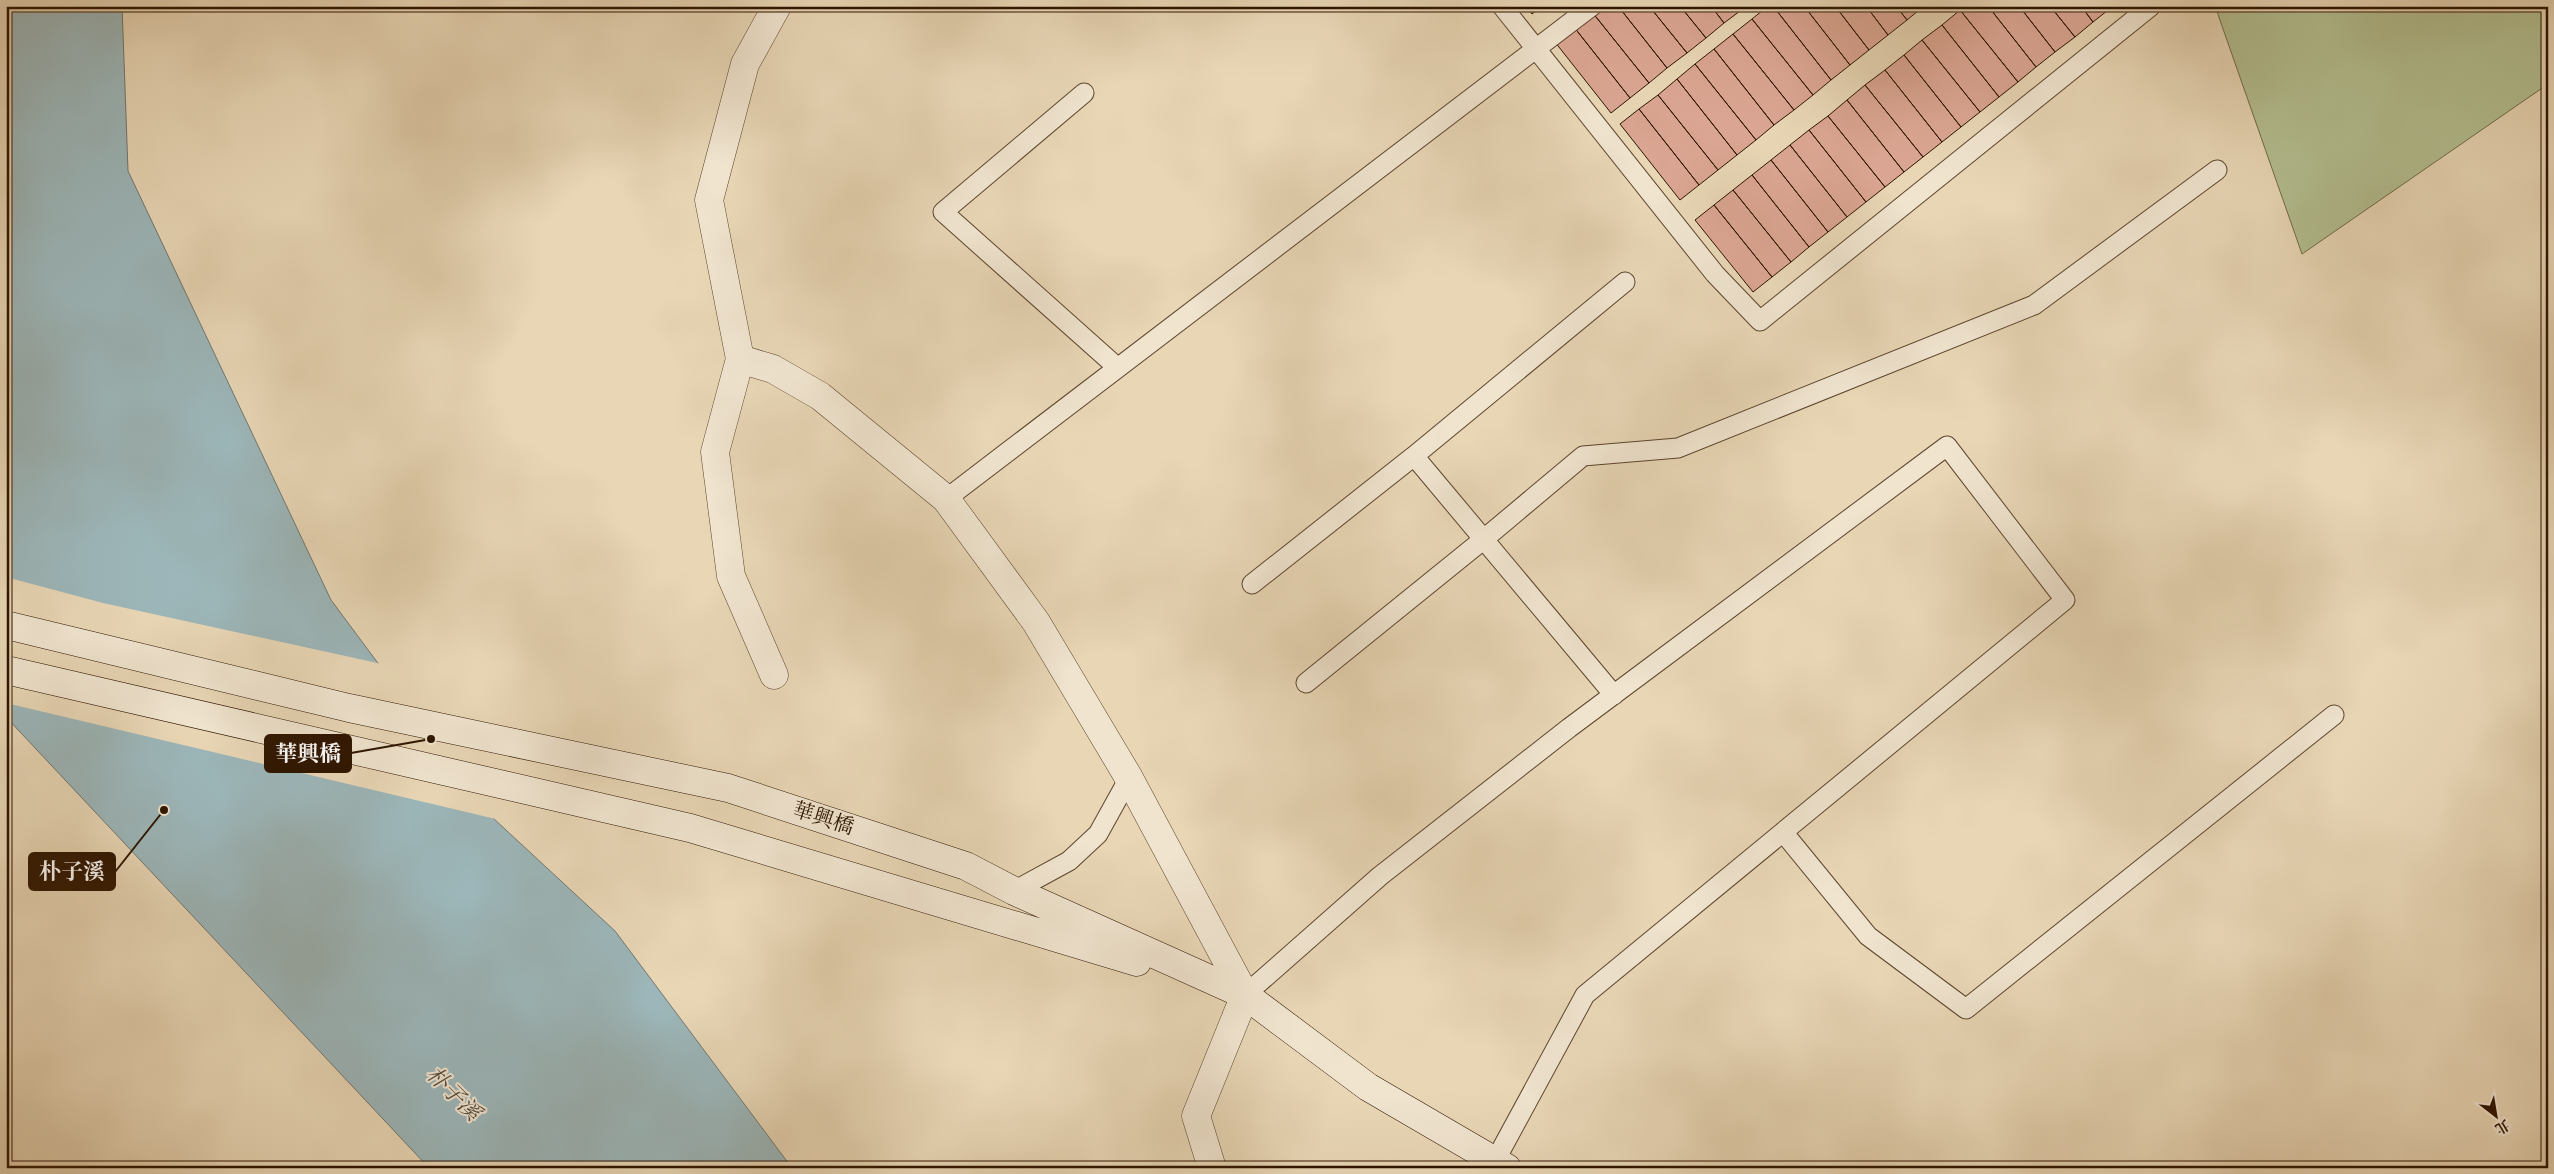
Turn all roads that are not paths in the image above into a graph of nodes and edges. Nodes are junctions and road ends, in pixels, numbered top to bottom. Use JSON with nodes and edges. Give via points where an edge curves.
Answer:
{"nodes":[{"id":1,"x":777,"y":6,"type":"edge"},
{"id":2,"x":1502,"y":6,"type":"edge"},
{"id":3,"x":1592,"y":6,"type":"edge"},
{"id":4,"x":2151,"y":6,"type":"edge"},
{"id":5,"x":1536,"y":49,"type":"junction"},
{"id":6,"x":1084,"y":94,"type":"dead end"},
{"id":7,"x":2217,"y":170,"type":"dead end"},
{"id":8,"x":1624,"y":282,"type":"dead end"},
{"id":9,"x":740,"y":359,"type":"junction"},
{"id":10,"x":1118,"y":368,"type":"junction"},
{"id":11,"x":1414,"y":456,"type":"junction"},
{"id":12,"x":946,"y":498,"type":"junction"},
{"id":13,"x":1484,"y":539,"type":"junction"},
{"id":14,"x":1252,"y":584,"type":"dead end"},
{"id":15,"x":6,"y":625,"type":"edge"},
{"id":16,"x":6,"y":670,"type":"edge"},
{"id":17,"x":774,"y":674,"type":"dead end"},
{"id":18,"x":1306,"y":683,"type":"dead end"},
{"id":19,"x":1614,"y":695,"type":"junction"},
{"id":20,"x":2334,"y":715,"type":"dead end"},
{"id":21,"x":1129,"y":778,"type":"junction"},
{"id":22,"x":1783,"y":832,"type":"junction"},
{"id":23,"x":1014,"y":891,"type":"junction"},
{"id":24,"x":1245,"y":995,"type":"junction"},
{"id":25,"x":1501,"y":1164,"type":"edge"},
{"id":26,"x":1212,"y":1168,"type":"edge"}],
"edges":[{"from":1,"to":9,"type":"street","via":[[745,64],[709,200]]},
{"from":2,"to":5,"type":"lane"},
{"from":3,"to":5,"type":"lane"},
{"from":4,"to":5,"type":"lane","via":[[1760,321],[1714,274]]},
{"from":5,"to":10,"type":"lane"},
{"from":6,"to":10,"type":"lane","via":[[943,212]]},
{"from":7,"to":13,"type":"lane","via":[[2034,305],[1678,448],[1582,456]]},
{"from":8,"to":11,"type":"lane"},
{"from":9,"to":12,"type":"street","via":[[772,369],[820,396]]},
{"from":9,"to":17,"type":"street","via":[[715,452],[731,576]]},
{"from":10,"to":12,"type":"lane"},
{"from":11,"to":13,"type":"lane"},
{"from":11,"to":14,"type":"lane"},
{"from":12,"to":21,"type":"street","via":[[1036,622]]},
{"from":13,"to":18,"type":"lane"},
{"from":13,"to":19,"type":"lane"},
{"from":15,"to":23,"type":"street","name":"華興橋","via":[[349,708],[728,788],[966,866]]},
{"from":16,"to":24,"type":"street","via":[[690,828]]},
{"from":19,"to":22,"type":"lane","via":[[1947,446],[2065,600]]},
{"from":19,"to":24,"type":"lane","via":[[1380,876]]},
{"from":20,"to":22,"type":"lane","via":[[1966,1009],[1868,936]]},
{"from":21,"to":23,"type":"lane","via":[[1098,834],[1069,861]]},
{"from":21,"to":24,"type":"street"},
{"from":22,"to":25,"type":"lane","via":[[1585,995]]},
{"from":23,"to":24,"type":"street","name":"華興橋"},
{"from":24,"to":25,"type":"street","via":[[1368,1087]]},
{"from":24,"to":26,"type":"street","via":[[1196,1116]]}]}
